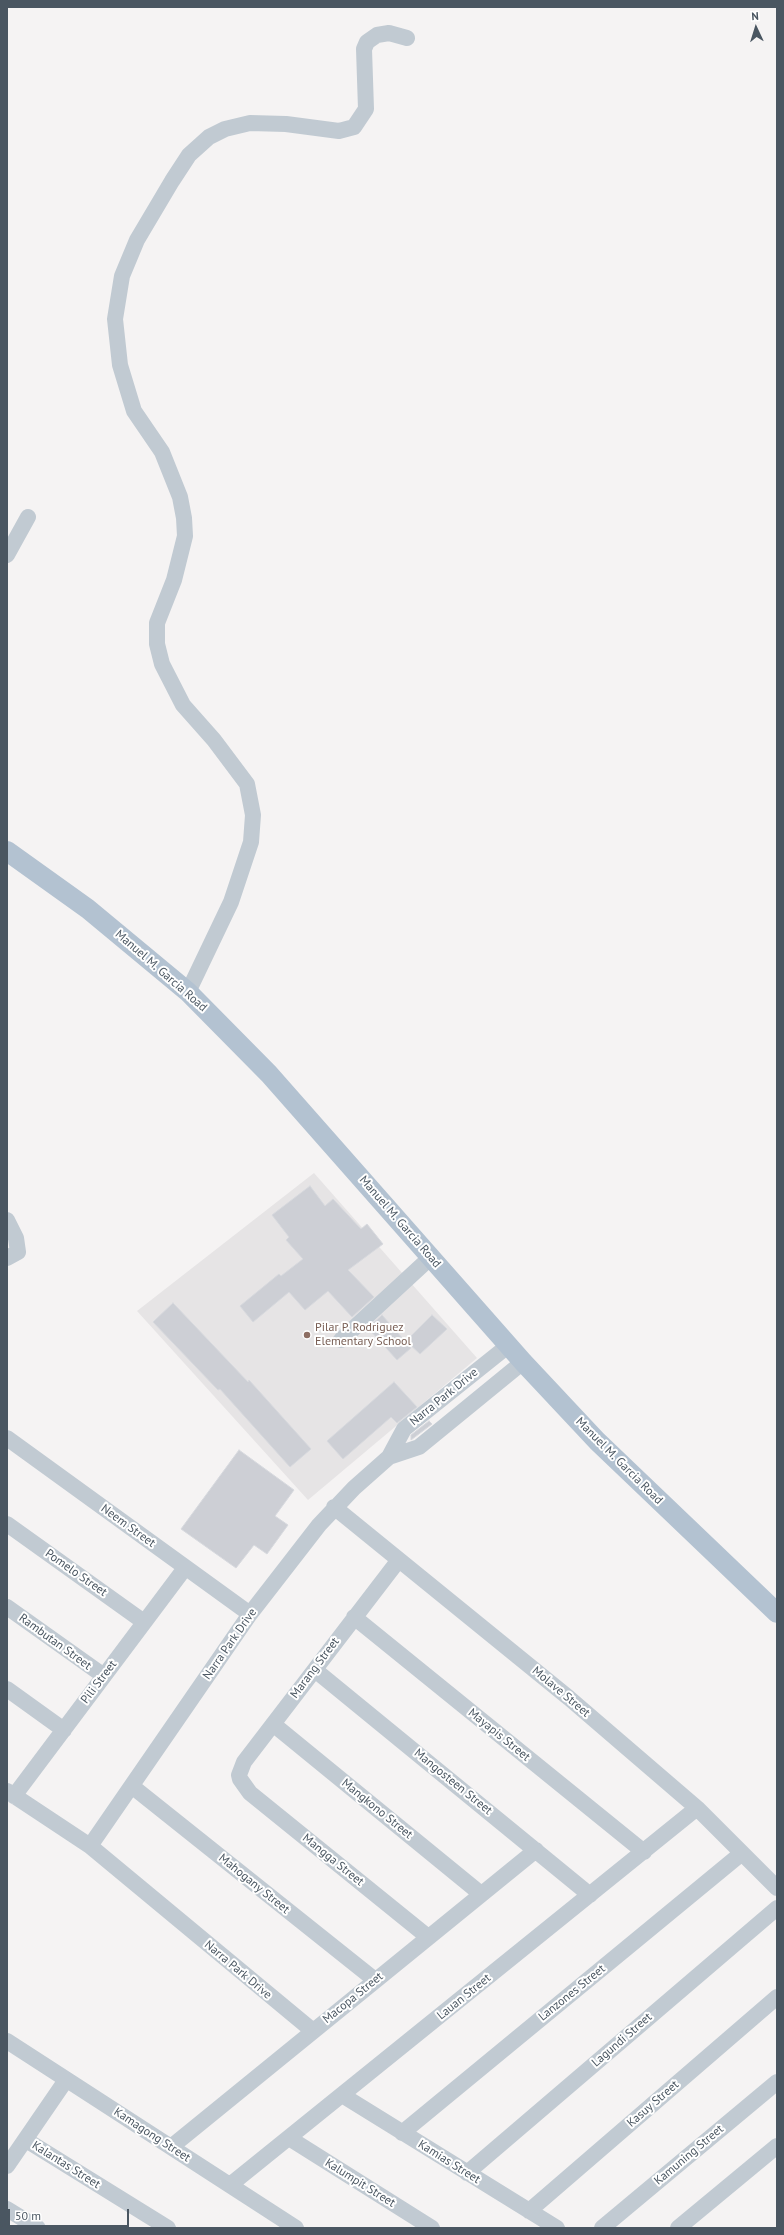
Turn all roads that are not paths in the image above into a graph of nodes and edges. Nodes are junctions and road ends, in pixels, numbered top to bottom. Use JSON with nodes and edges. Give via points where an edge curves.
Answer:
{"nodes":[{"id":1,"x":407,"y":38,"type":"dead end"},
{"id":2,"x":28,"y":517,"type":"dead end"},
{"id":3,"x":7,"y":555,"type":"edge"},
{"id":4,"x":9,"y":855,"type":"edge"},
{"id":5,"x":188,"y":992,"type":"junction"},
{"id":6,"x":7,"y":1220,"type":"edge"},
{"id":7,"x":12,"y":1255,"type":"edge"},
{"id":8,"x":431,"y":1257,"type":"junction"},
{"id":9,"x":341,"y":1340,"type":"dead end"},
{"id":10,"x":509,"y":1345,"type":"junction"},
{"id":11,"x":523,"y":1362,"type":"junction"},
{"id":12,"x":7,"y":1438,"type":"edge"},
{"id":13,"x":389,"y":1458,"type":"junction"},
{"id":14,"x":334,"y":1507,"type":"junction"},
{"id":15,"x":7,"y":1524,"type":"edge"},
{"id":16,"x":398,"y":1561,"type":"junction"},
{"id":17,"x":185,"y":1568,"type":"junction"},
{"id":18,"x":7,"y":1607,"type":"edge"},
{"id":19,"x":777,"y":1613,"type":"edge"},
{"id":20,"x":250,"y":1614,"type":"junction"},
{"id":21,"x":354,"y":1618,"type":"junction"},
{"id":22,"x":144,"y":1622,"type":"junction"},
{"id":23,"x":314,"y":1670,"type":"junction"},
{"id":24,"x":104,"y":1676,"type":"junction"},
{"id":25,"x":7,"y":1690,"type":"edge"},
{"id":26,"x":273,"y":1724,"type":"junction"},
{"id":27,"x":64,"y":1730,"type":"junction"},
{"id":28,"x":240,"y":1779,"type":"joint"},
{"id":29,"x":133,"y":1787,"type":"junction"},
{"id":30,"x":10,"y":1794,"type":"edge"},
{"id":31,"x":697,"y":1808,"type":"junction"},
{"id":32,"x":90,"y":1846,"type":"junction"},
{"id":33,"x":536,"y":1850,"type":"junction"},
{"id":34,"x":644,"y":1852,"type":"junction"},
{"id":35,"x":742,"y":1853,"type":"junction"},
{"id":36,"x":777,"y":1888,"type":"edge"},
{"id":37,"x":481,"y":1894,"type":"junction"},
{"id":38,"x":590,"y":1895,"type":"junction"},
{"id":39,"x":777,"y":1908,"type":"edge"},
{"id":40,"x":428,"y":1937,"type":"junction"},
{"id":41,"x":375,"y":1980,"type":"junction"},
{"id":42,"x":777,"y":1997,"type":"edge"},
{"id":43,"x":312,"y":2031,"type":"junction"},
{"id":44,"x":7,"y":2041,"type":"edge"},
{"id":45,"x":66,"y":2080,"type":"junction"},
{"id":46,"x":777,"y":2082,"type":"edge"},
{"id":47,"x":342,"y":2095,"type":"junction"},
{"id":48,"x":402,"y":2133,"type":"junction"},
{"id":49,"x":289,"y":2138,"type":"junction"},
{"id":50,"x":26,"y":2140,"type":"junction"},
{"id":51,"x":777,"y":2146,"type":"edge"},
{"id":52,"x":171,"y":2147,"type":"junction"},
{"id":53,"x":7,"y":2166,"type":"edge"},
{"id":54,"x":467,"y":2173,"type":"junction"},
{"id":55,"x":230,"y":2185,"type":"junction"},
{"id":56,"x":7,"y":2209,"type":"edge"},
{"id":57,"x":529,"y":2211,"type":"junction"},
{"id":58,"x":38,"y":2228,"type":"edge"},
{"id":59,"x":168,"y":2228,"type":"edge"},
{"id":60,"x":296,"y":2228,"type":"edge"},
{"id":61,"x":432,"y":2228,"type":"edge"},
{"id":62,"x":557,"y":2228,"type":"edge"},
{"id":63,"x":602,"y":2228,"type":"edge"},
{"id":64,"x":678,"y":2228,"type":"edge"}],
"edges":[{"from":1,"to":5,"type":"street","via":[[389,33],[377,35],[367,42],[364,49],[366,109],[354,127],[339,131],[286,124],[250,123],[225,129],[209,137],[189,155],[172,181],[137,240],[122,276],[115,319],[120,365],[134,411],[162,452],[180,497],[184,518],[185,536],[174,580],[157,623],[157,644],[162,664],[183,705],[214,740],[247,784],[253,815],[251,842],[231,902]]},
{"from":2,"to":3,"type":"street"},
{"from":4,"to":5,"type":"main road","name":"Manuel M. Garcia Road","via":[[88,910]]},
{"from":5,"to":8,"type":"main road","name":"Manuel M. Garcia Road","via":[[269,1074]]},
{"from":6,"to":7,"type":"street","via":[[16,1238]]},
{"from":8,"to":9,"type":"street"},
{"from":8,"to":10,"type":"main road","name":"Manuel M. Garcia Road"},
{"from":10,"to":11,"type":"main road","name":"Manuel M. Garcia Road"},
{"from":10,"to":13,"type":"street","name":"Narra Park Drive","via":[[404,1429]]},
{"from":11,"to":13,"type":"street","name":"Narra Park Drive","via":[[419,1447]]},
{"from":11,"to":19,"type":"main road","name":"Manuel M. Garcia Road","via":[[597,1441]]},
{"from":12,"to":17,"type":"street","name":"Neem Street"},
{"from":13,"to":14,"type":"street","name":"Narra Park Drive"},
{"from":14,"to":16,"type":"street","name":"Molave Street"},
{"from":14,"to":20,"type":"street","name":"Narra Park Drive"},
{"from":15,"to":22,"type":"street","name":"Pomelo Street"},
{"from":16,"to":21,"type":"street","name":"Marang Street"},
{"from":16,"to":31,"type":"street","name":"Molave Street","via":[[569,1698]]},
{"from":17,"to":20,"type":"street","name":"Neem Street"},
{"from":17,"to":22,"type":"street","name":"Pili Street"},
{"from":18,"to":24,"type":"street","name":"Rambutan Street"},
{"from":20,"to":29,"type":"street","name":"Narra Park Drive"},
{"from":21,"to":23,"type":"street","name":"Marang Street"},
{"from":21,"to":34,"type":"street","name":"Mayapis Street"},
{"from":22,"to":24,"type":"street","name":"Pili Street"},
{"from":23,"to":26,"type":"street","name":"Marang Street"},
{"from":23,"to":33,"type":"street","name":"Mangosteen Street"},
{"from":24,"to":27,"type":"street","name":"Pili Street"},
{"from":25,"to":27,"type":"street"},
{"from":26,"to":28,"type":"street","name":"Marang Street","via":[[244,1762]]},
{"from":26,"to":37,"type":"street","name":"Mangkono Street"},
{"from":27,"to":30,"type":"street","name":"Pili Street"},
{"from":28,"to":40,"type":"street","name":"Mangga Street","via":[[250,1793]]},
{"from":29,"to":32,"type":"street","name":"Narra Park Drive"},
{"from":29,"to":41,"type":"street","name":"Mahogany Street"},
{"from":30,"to":32,"type":"street","name":"Narra Park Drive"},
{"from":31,"to":34,"type":"street","name":"Lauan Street"},
{"from":31,"to":35,"type":"street","name":"Molave Street"},
{"from":32,"to":43,"type":"street","name":"Narra Park Drive"},
{"from":33,"to":37,"type":"street","name":"Macopa Street"},
{"from":33,"to":38,"type":"street","name":"Mangosteen Street"},
{"from":34,"to":38,"type":"street","name":"Lauan Street"},
{"from":35,"to":36,"type":"street","name":"Molave Street"},
{"from":35,"to":48,"type":"street","name":"Lanzones Street"},
{"from":37,"to":40,"type":"street","name":"Macopa Street"},
{"from":38,"to":47,"type":"street","name":"Lauan Street"},
{"from":39,"to":54,"type":"street","name":"Lagundi Street"},
{"from":40,"to":41,"type":"street","name":"Macopa Street"},
{"from":41,"to":43,"type":"street","name":"Macopa Street"},
{"from":42,"to":57,"type":"street","name":"Kasuy Street"},
{"from":43,"to":52,"type":"street","name":"Macopa Street"},
{"from":44,"to":45,"type":"street","name":"Kamagong Street"},
{"from":45,"to":50,"type":"street"},
{"from":45,"to":52,"type":"street","name":"Kamagong Street"},
{"from":46,"to":63,"type":"street","name":"Kamuning Street"},
{"from":47,"to":48,"type":"street","name":"Kamias Street"},
{"from":47,"to":49,"type":"street","name":"Lauan Street"},
{"from":48,"to":54,"type":"street","name":"Kamias Street"},
{"from":49,"to":55,"type":"street","name":"Lauan Street"},
{"from":49,"to":61,"type":"street","name":"Kalumpit Street"},
{"from":50,"to":53,"type":"street"},
{"from":50,"to":59,"type":"street","name":"Kalantas Street"},
{"from":51,"to":64,"type":"street"},
{"from":52,"to":55,"type":"street","name":"Kamagong Street"},
{"from":54,"to":57,"type":"street","name":"Kamias Street"},
{"from":55,"to":60,"type":"street","name":"Kamagong Street"},
{"from":56,"to":58,"type":"street"},
{"from":57,"to":62,"type":"street","name":"Kamias Street"}]}
